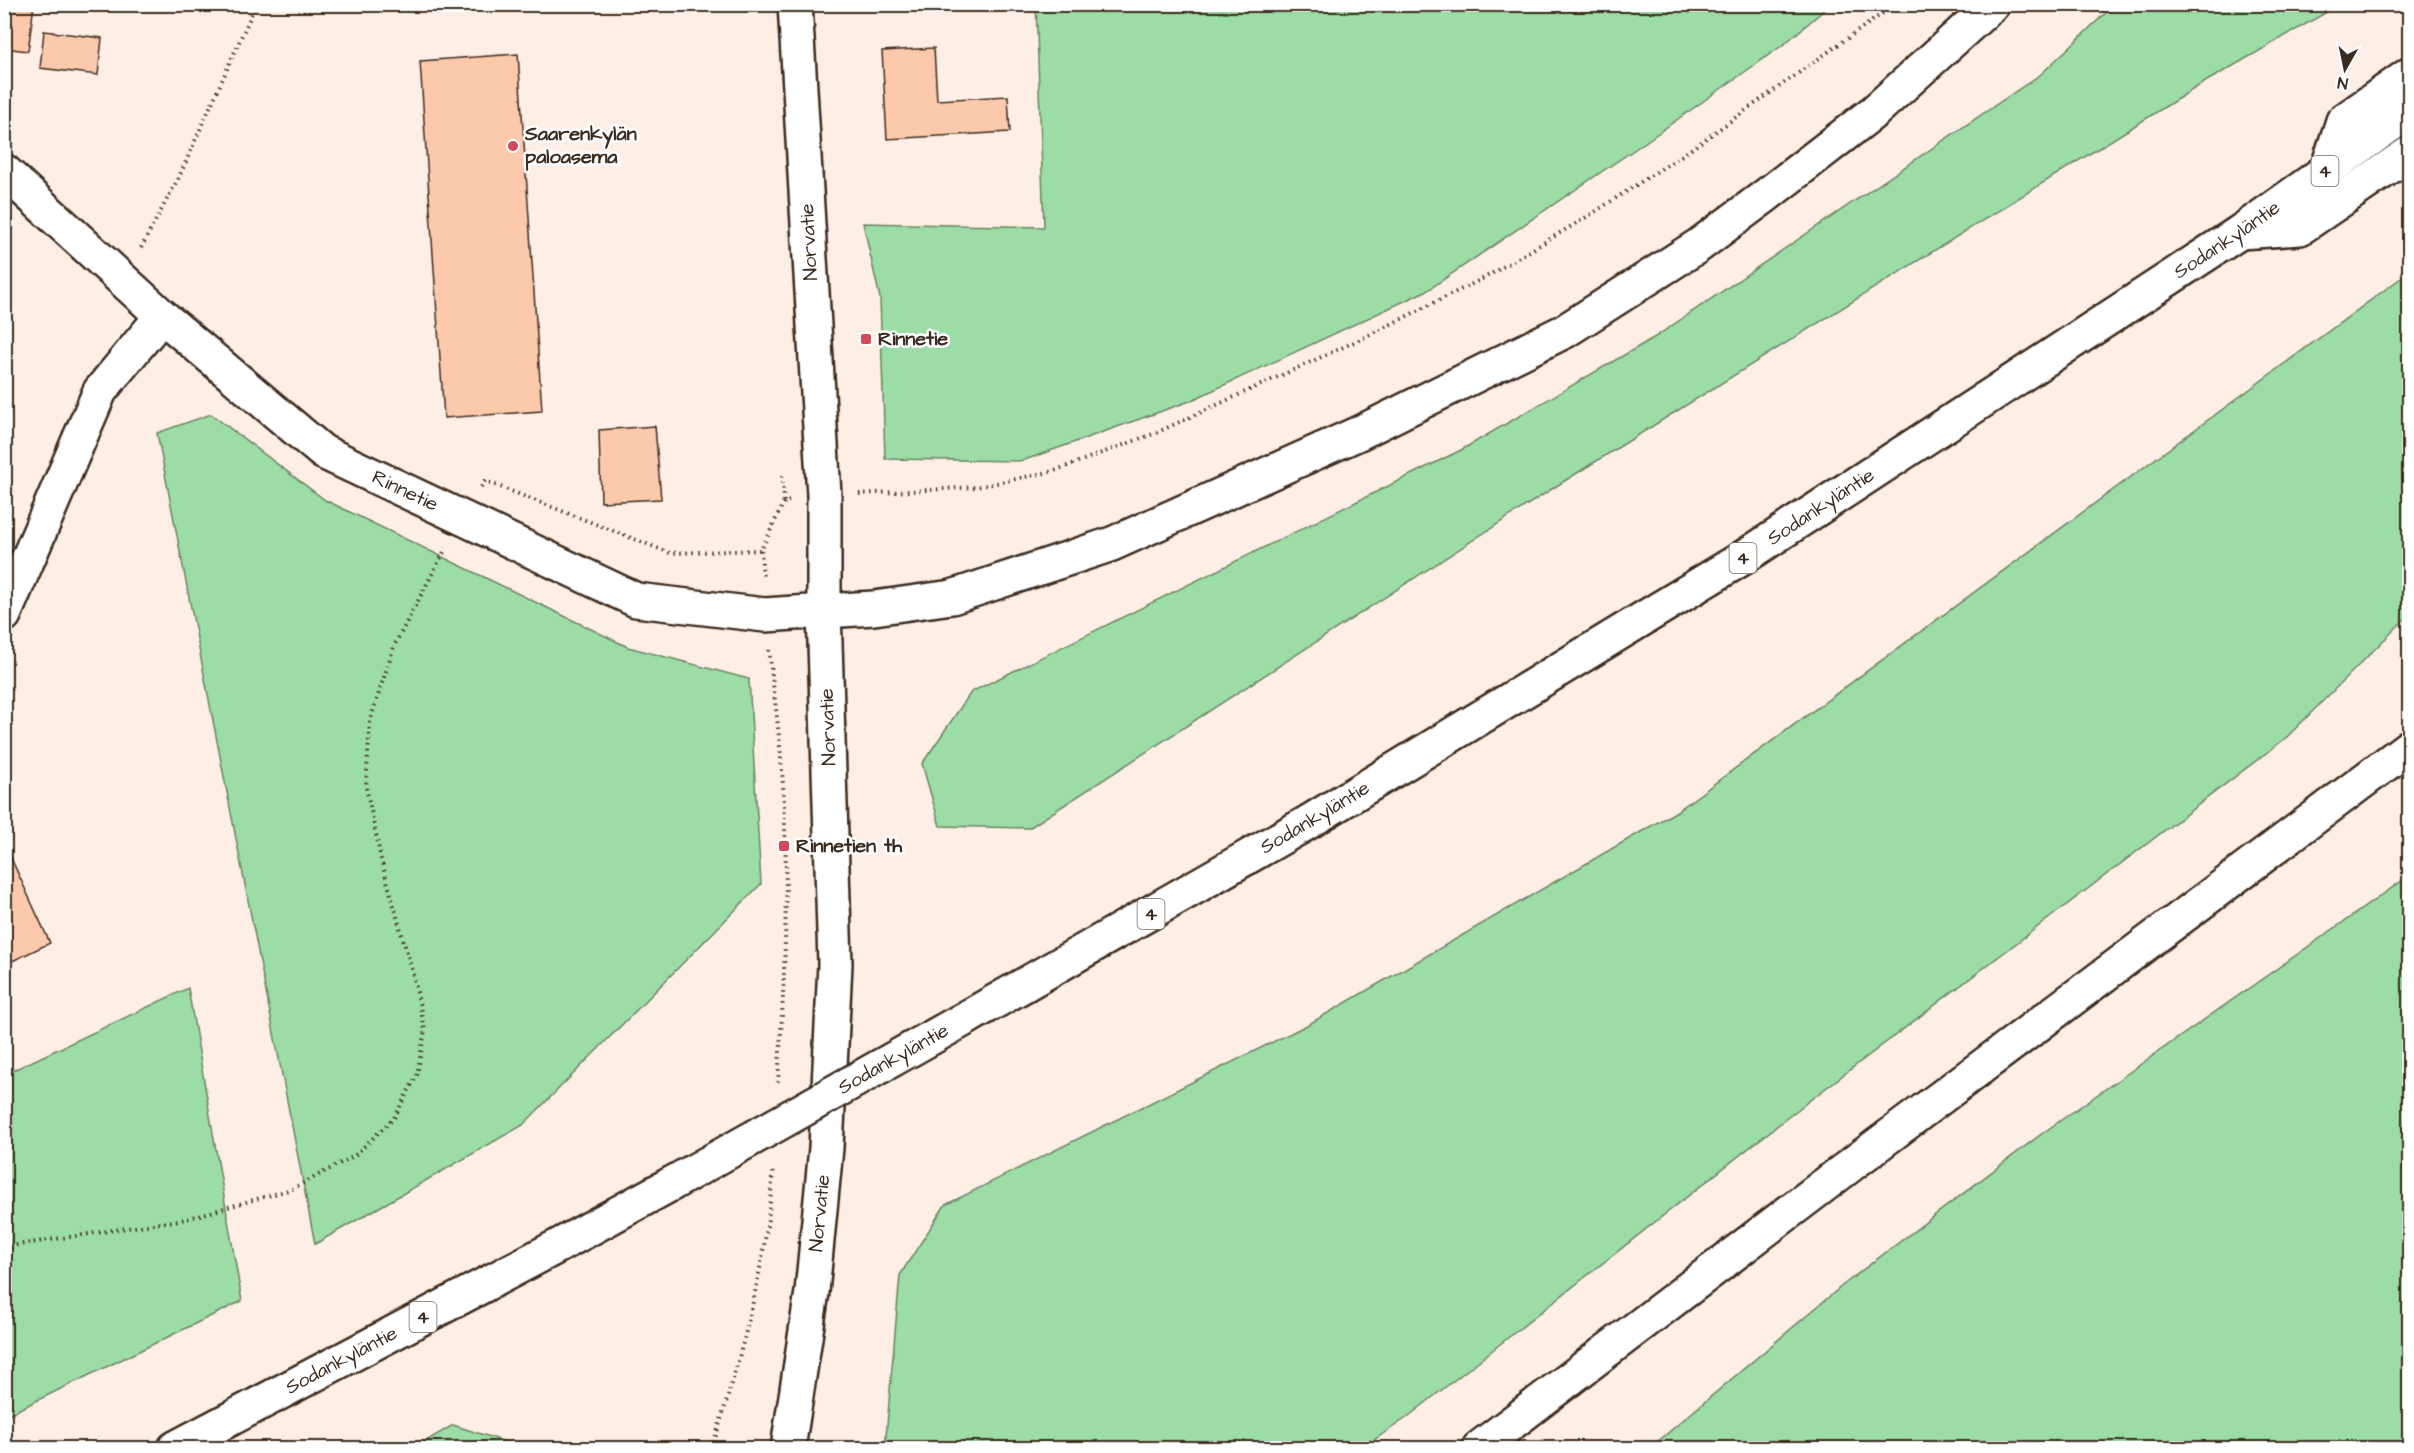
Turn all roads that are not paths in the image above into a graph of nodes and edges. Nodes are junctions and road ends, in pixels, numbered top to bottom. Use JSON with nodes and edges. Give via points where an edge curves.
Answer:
{"nodes":[{"id":1,"x":795,"y":4,"type":"edge"},
{"id":2,"x":1993,"y":4,"type":"edge"},
{"id":3,"x":2409,"y":74,"type":"edge"},
{"id":4,"x":2409,"y":111,"type":"edge"},
{"id":5,"x":2409,"y":153,"type":"edge"},
{"id":6,"x":2327,"y":170,"type":"junction"},
{"id":7,"x":4,"y":171,"type":"edge"},
{"id":8,"x":2240,"y":232,"type":"junction"},
{"id":9,"x":162,"y":316,"type":"junction"},
{"id":10,"x":824,"y":611,"type":"junction"},
{"id":11,"x":4,"y":615,"type":"edge"},
{"id":12,"x":2409,"y":747,"type":"edge"},
{"id":13,"x":175,"y":1449,"type":"edge"},
{"id":14,"x":788,"y":1449,"type":"edge"},
{"id":15,"x":1479,"y":1449,"type":"edge"}],
"edges":[{"from":1,"to":10,"type":"main road","name":"Norvatie","via":[[824,495]]},
{"from":2,"to":10,"type":"main road","name":"Rinnetie","via":[[1875,111],[1764,197],[1698,246],[1565,331],[1359,433],[1112,544],[952,597]]},
{"from":3,"to":6,"type":"main road","via":[[2343,121]]},
{"from":4,"to":6,"type":"main road","name":"Sodankyläntie","number":"4"},
{"from":5,"to":8,"type":"main road","via":[[2300,228]]},
{"from":6,"to":8,"type":"main road","name":"Sodankyläntie","number":"4"},
{"from":7,"to":9,"type":"main road","name":"Rinnetie"},
{"from":8,"to":13,"type":"main road","name":"Sodankyläntie","number":"4","bridge":true,"via":[[1731,565],[1307,823],[671,1184]]},
{"from":9,"to":10,"type":"main road","name":"Rinnetie","via":[[323,452],[636,600],[765,615]]},
{"from":9,"to":11,"type":"main road","via":[[100,392]]},
{"from":10,"to":14,"type":"main road","name":"Norvatie","via":[[836,964],[826,1149],[812,1292]]},
{"from":12,"to":15,"type":"main road"}]}
